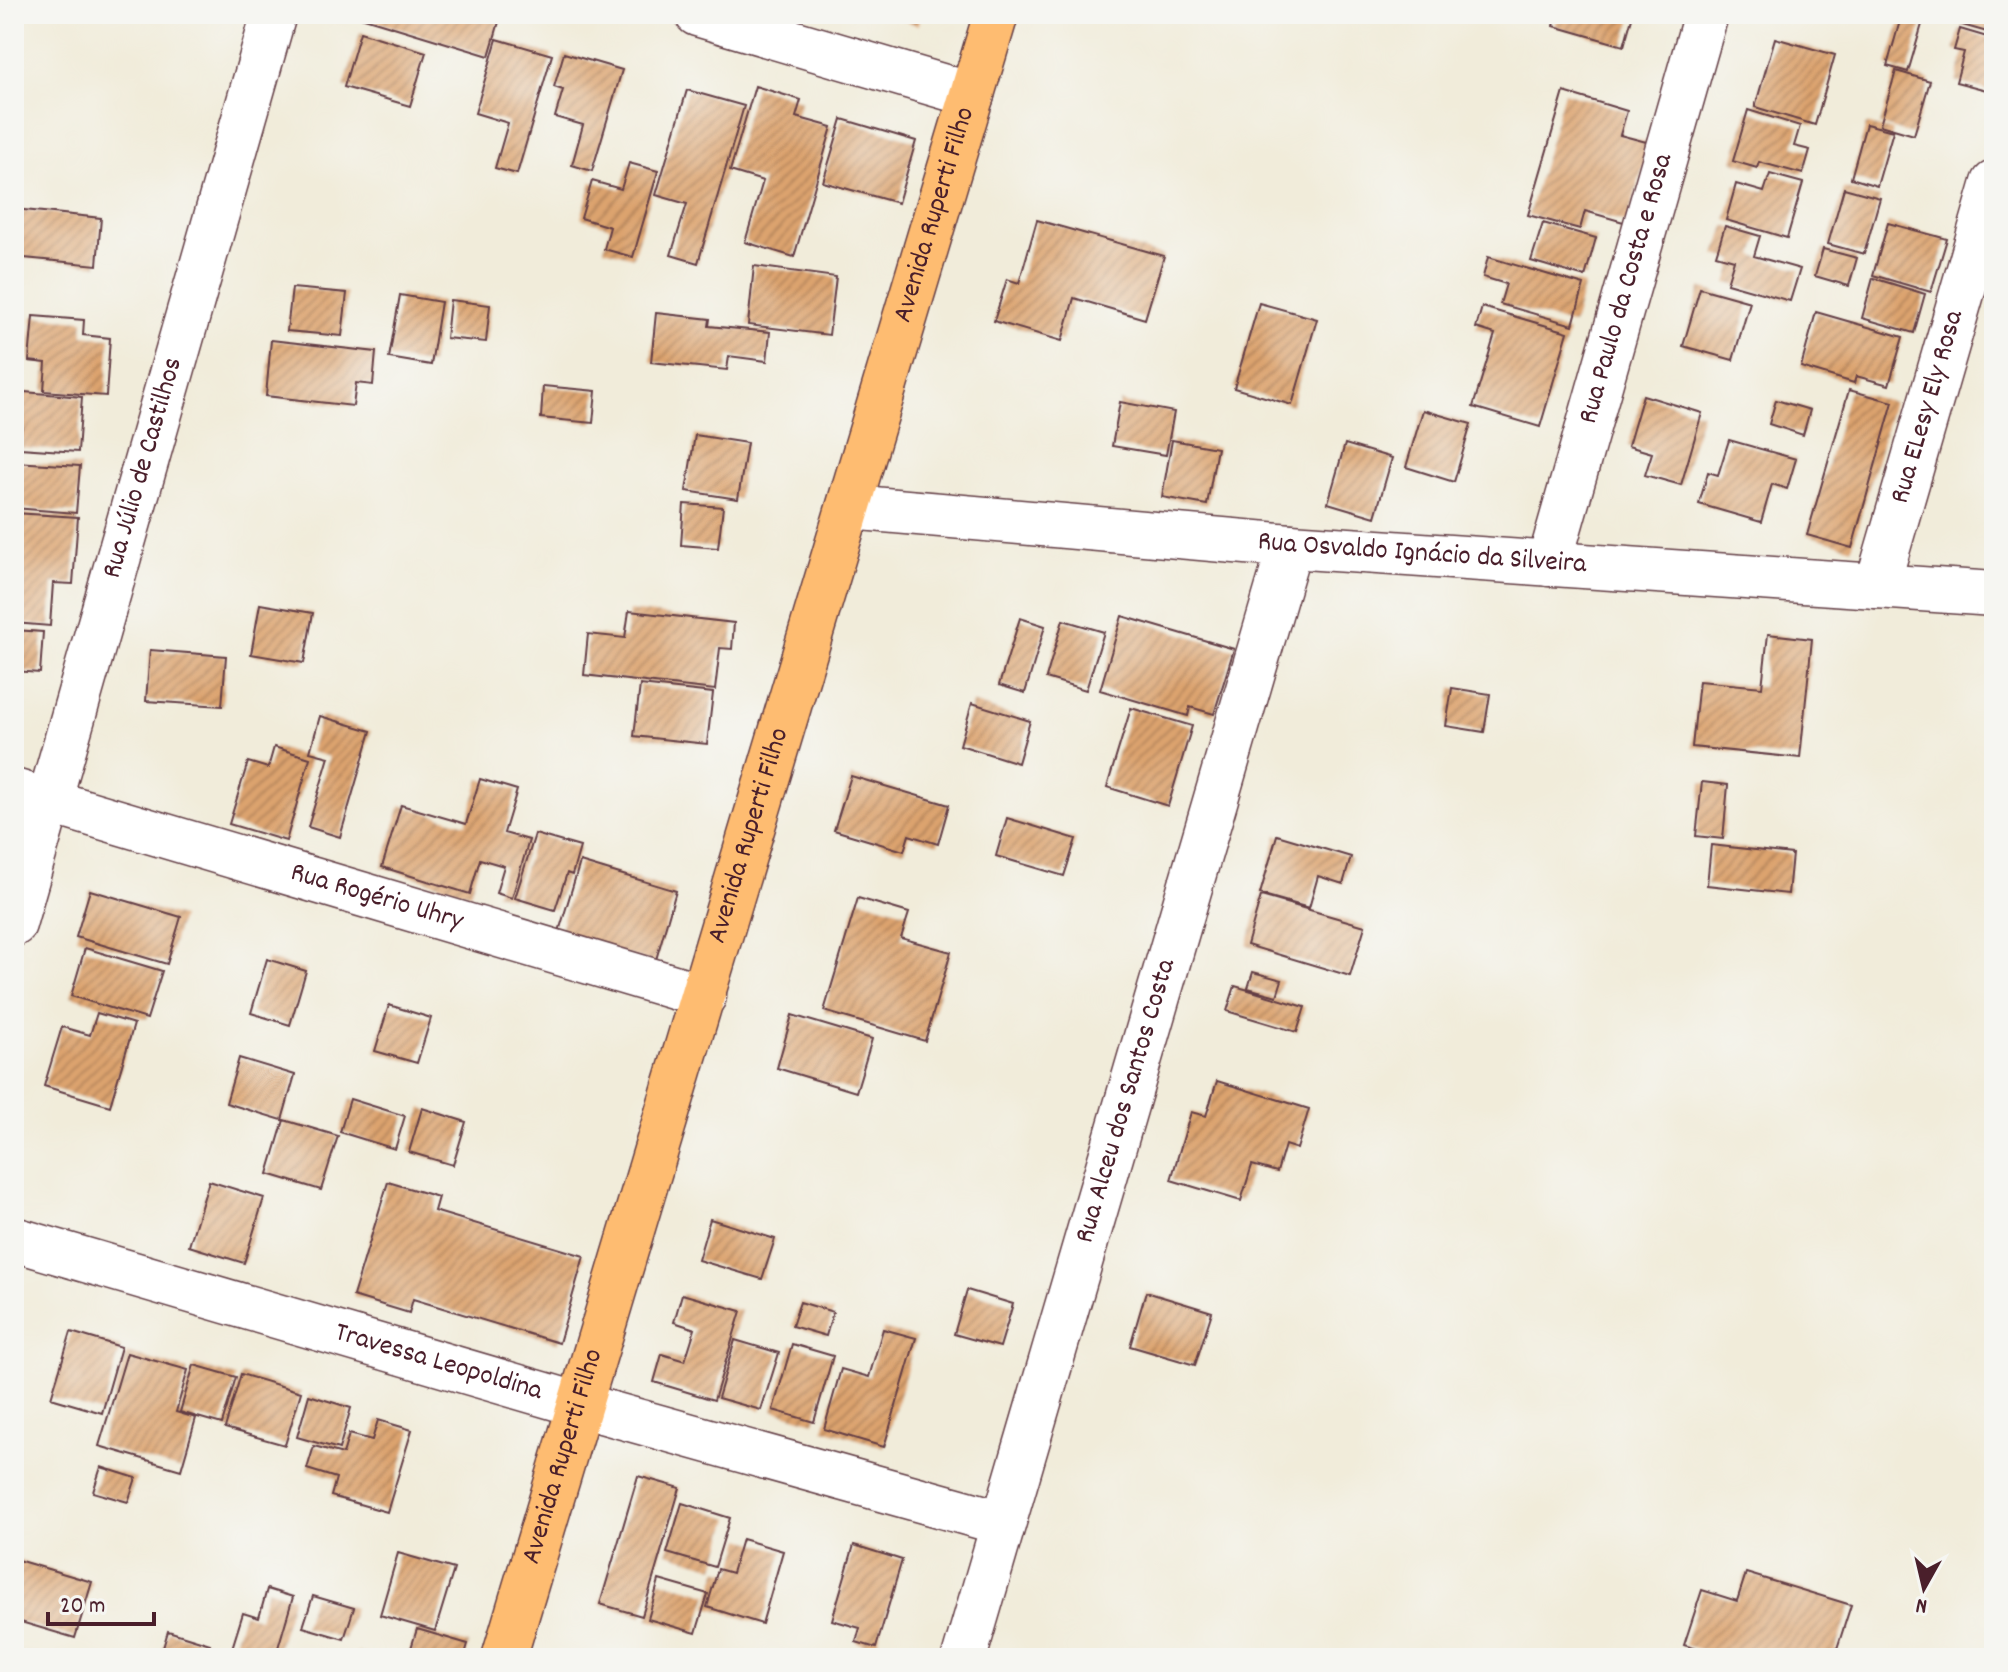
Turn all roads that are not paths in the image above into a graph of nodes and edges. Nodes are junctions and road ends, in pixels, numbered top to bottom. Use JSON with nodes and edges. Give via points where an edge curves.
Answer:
{"nodes":[{"id":1,"x":274,"y":14,"type":"edge"},
{"id":2,"x":697,"y":14,"type":"edge"},
{"id":3,"x":996,"y":14,"type":"edge"},
{"id":4,"x":1706,"y":14,"type":"edge"},
{"id":5,"x":972,"y":95,"type":"junction"},
{"id":6,"x":1994,"y":183,"type":"edge"},
{"id":7,"x":850,"y":507,"type":"junction"},
{"id":8,"x":1290,"y":546,"type":"junction"},
{"id":9,"x":1549,"y":564,"type":"junction"},
{"id":10,"x":1877,"y":586,"type":"junction"},
{"id":11,"x":1994,"y":594,"type":"edge"},
{"id":12,"x":32,"y":796,"type":"edge"},
{"id":13,"x":14,"y":924,"type":"edge"},
{"id":14,"x":704,"y":996,"type":"junction"},
{"id":15,"x":14,"y":1239,"type":"edge"},
{"id":16,"x":580,"y":1405,"type":"junction"},
{"id":17,"x":1003,"y":1523,"type":"junction"},
{"id":18,"x":504,"y":1658,"type":"edge"},
{"id":19,"x":964,"y":1658,"type":"edge"}],
"edges":[{"from":1,"to":12,"type":"street","name":"Rua Júlio de Castilhos"},
{"from":2,"to":5,"type":"street"},
{"from":3,"to":5,"type":"main road","name":"Avenida Ruperti Filho"},
{"from":4,"to":9,"type":"street","name":"Rua Paulo da Costa e Rosa"},
{"from":5,"to":7,"type":"main road","name":"Avenida Ruperti Filho"},
{"from":6,"to":10,"type":"street","name":"Rua ELesy Ely Rosa"},
{"from":7,"to":8,"type":"street","name":"Rua Osvaldo Ignácio da Silveira"},
{"from":7,"to":14,"type":"main road","name":"Avenida Ruperti Filho"},
{"from":8,"to":9,"type":"street","name":"Rua Osvaldo Ignácio da Silveira"},
{"from":8,"to":17,"type":"street","name":"Rua Alceu dos Santos Costa"},
{"from":9,"to":10,"type":"street","name":"Rua Osvaldo Ignácio da Silveira"},
{"from":10,"to":11,"type":"street","name":"Rua Osvaldo Ignácio da Silveira"},
{"from":12,"to":13,"type":"street","name":"Rua Júlio de Castilhos"},
{"from":12,"to":14,"type":"street","name":"Rua Rogério Uhry"},
{"from":14,"to":16,"type":"main road","name":"Avenida Ruperti Filho"},
{"from":15,"to":16,"type":"street","name":"Travessa Leopoldina"},
{"from":16,"to":17,"type":"street","name":"Travessa Leopoldina"},
{"from":16,"to":18,"type":"main road","name":"Avenida Ruperti Filho"},
{"from":17,"to":19,"type":"street","name":"Rua Alceu dos Santos Costa"}]}
